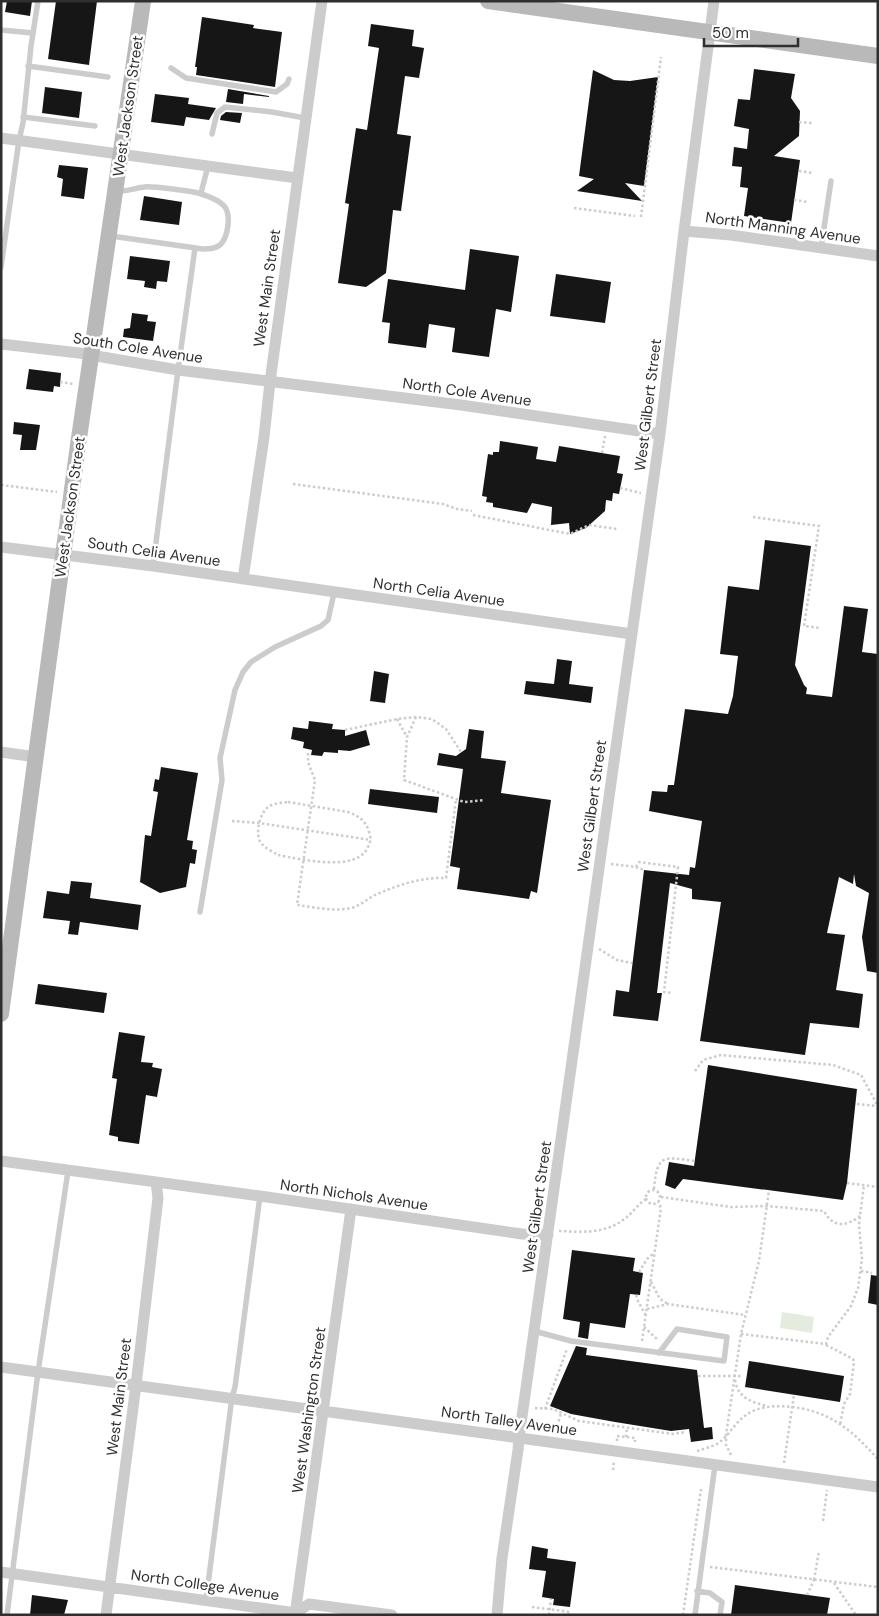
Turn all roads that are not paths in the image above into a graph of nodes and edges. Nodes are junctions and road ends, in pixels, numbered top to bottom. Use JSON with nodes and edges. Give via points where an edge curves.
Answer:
{"nodes":[{"id":1,"x":38,"y":1,"type":"edge"},
{"id":2,"x":143,"y":1,"type":"edge"},
{"id":3,"x":322,"y":1,"type":"edge"},
{"id":4,"x":488,"y":1,"type":"edge"},
{"id":5,"x":714,"y":1,"type":"edge"},
{"id":6,"x":1,"y":30,"type":"edge"},
{"id":7,"x":33,"y":33,"type":"junction"},
{"id":8,"x":710,"y":33,"type":"junction"},
{"id":9,"x":878,"y":56,"type":"edge"},
{"id":10,"x":28,"y":66,"type":"junction"},
{"id":11,"x":171,"y":68,"type":"dead end"},
{"id":12,"x":108,"y":77,"type":"dead end"},
{"id":13,"x":289,"y":79,"type":"dead end"},
{"id":14,"x":23,"y":117,"type":"junction"},
{"id":15,"x":305,"y":118,"type":"junction"},
{"id":16,"x":94,"y":126,"type":"dead end"},
{"id":17,"x":212,"y":134,"type":"dead end"},
{"id":18,"x":1,"y":138,"type":"edge"},
{"id":19,"x":19,"y":140,"type":"junction"},
{"id":20,"x":121,"y":153,"type":"junction"},
{"id":21,"x":208,"y":166,"type":"junction"},
{"id":22,"x":298,"y":178,"type":"junction"},
{"id":23,"x":831,"y":181,"type":"dead end"},
{"id":24,"x":116,"y":191,"type":"junction"},
{"id":25,"x":201,"y":193,"type":"junction"},
{"id":26,"x":684,"y":231,"type":"junction"},
{"id":27,"x":109,"y":236,"type":"junction"},
{"id":28,"x":3,"y":239,"type":"edge"},
{"id":29,"x":195,"y":248,"type":"junction"},
{"id":30,"x":821,"y":248,"type":"junction"},
{"id":31,"x":878,"y":256,"type":"edge"},
{"id":32,"x":1,"y":267,"type":"edge"},
{"id":33,"x":1,"y":344,"type":"edge"},
{"id":34,"x":92,"y":355,"type":"junction"},
{"id":35,"x":178,"y":370,"type":"junction"},
{"id":36,"x":270,"y":382,"type":"junction"},
{"id":37,"x":660,"y":434,"type":"junction"},
{"id":38,"x":1,"y":548,"type":"edge"},
{"id":39,"x":63,"y":555,"type":"junction"},
{"id":40,"x":153,"y":566,"type":"junction"},
{"id":41,"x":243,"y":579,"type":"junction"},
{"id":42,"x":334,"y":593,"type":"junction"},
{"id":43,"x":632,"y":634,"type":"junction"},
{"id":44,"x":1,"y":752,"type":"edge"},
{"id":45,"x":36,"y":757,"type":"junction"},
{"id":46,"x":200,"y":912,"type":"dead end"},
{"id":47,"x":5,"y":958,"type":"edge"},
{"id":48,"x":1,"y":1014,"type":"edge"},
{"id":49,"x":1,"y":1161,"type":"edge"},
{"id":50,"x":68,"y":1170,"type":"junction"},
{"id":51,"x":156,"y":1182,"type":"junction"},
{"id":52,"x":260,"y":1196,"type":"junction"},
{"id":53,"x":351,"y":1209,"type":"junction"},
{"id":54,"x":548,"y":1235,"type":"junction"},
{"id":55,"x":534,"y":1331,"type":"junction"},
{"id":56,"x":659,"y":1353,"type":"junction"},
{"id":57,"x":1,"y":1367,"type":"edge"},
{"id":58,"x":38,"y":1372,"type":"junction"},
{"id":59,"x":136,"y":1385,"type":"junction"},
{"id":60,"x":232,"y":1398,"type":"junction"},
{"id":61,"x":324,"y":1410,"type":"junction"},
{"id":62,"x":519,"y":1438,"type":"junction"},
{"id":63,"x":715,"y":1465,"type":"junction"},
{"id":64,"x":878,"y":1487,"type":"edge"},
{"id":65,"x":7,"y":1573,"type":"edge"},
{"id":66,"x":110,"y":1586,"type":"junction"},
{"id":67,"x":697,"y":1591,"type":"junction"},
{"id":68,"x":206,"y":1600,"type":"junction"},
{"id":69,"x":296,"y":1614,"type":"edge"},
{"id":70,"x":7,"y":1615,"type":"edge"},
{"id":71,"x":106,"y":1615,"type":"edge"},
{"id":72,"x":392,"y":1615,"type":"edge"},
{"id":73,"x":497,"y":1615,"type":"edge"},
{"id":74,"x":695,"y":1615,"type":"edge"},
{"id":75,"x":720,"y":1615,"type":"edge"}],
"edges":[{"from":1,"to":7,"type":"lane"},
{"from":2,"to":20,"type":"main road","name":"West Jackson Street"},
{"from":3,"to":15,"type":"street","name":"West Main Street"},
{"from":4,"to":8,"type":"main road"},
{"from":5,"to":8,"type":"street","name":"West Gilbert Street"},
{"from":6,"to":7,"type":"lane"},
{"from":7,"to":10,"type":"lane"},
{"from":8,"to":9,"type":"main road"},
{"from":8,"to":26,"type":"street","name":"West Gilbert Street"},
{"from":10,"to":12,"type":"lane"},
{"from":10,"to":14,"type":"lane"},
{"from":11,"to":13,"type":"lane","via":[[186,78],[276,92]]},
{"from":14,"to":16,"type":"lane"},
{"from":14,"to":19,"type":"lane"},
{"from":15,"to":17,"type":"lane","via":[[225,107],[217,113]]},
{"from":15,"to":22,"type":"street","name":"West Main Street"},
{"from":18,"to":19,"type":"street"},
{"from":19,"to":20,"type":"street"},
{"from":19,"to":28,"type":"lane"},
{"from":20,"to":21,"type":"street"},
{"from":20,"to":24,"type":"main road","name":"West Jackson Street"},
{"from":21,"to":22,"type":"street"},
{"from":21,"to":25,"type":"lane"},
{"from":22,"to":36,"type":"street","name":"West Main Street"},
{"from":23,"to":30,"type":"lane"},
{"from":24,"to":25,"type":"lane","via":[[127,192],[147,186]]},
{"from":24,"to":27,"type":"main road","name":"West Jackson Street"},
{"from":25,"to":29,"type":"lane","via":[[226,208],[228,219],[220,245],[212,249]]},
{"from":26,"to":30,"type":"street","name":"North Manning Avenue"},
{"from":26,"to":37,"type":"street","name":"West Gilbert Street"},
{"from":27,"to":29,"type":"lane"},
{"from":27,"to":34,"type":"main road","name":"West Jackson Street"},
{"from":28,"to":32,"type":"lane"},
{"from":29,"to":35,"type":"lane"},
{"from":30,"to":31,"type":"street","name":"North Manning Avenue"},
{"from":33,"to":34,"type":"street","name":"South Cole Avenue"},
{"from":34,"to":35,"type":"street","name":"South Cole Avenue"},
{"from":34,"to":39,"type":"main road","name":"West Jackson Street"},
{"from":35,"to":36,"type":"street","name":"South Cole Avenue"},
{"from":35,"to":40,"type":"lane"},
{"from":36,"to":37,"type":"street","name":"North Cole Avenue"},
{"from":36,"to":41,"type":"street","name":"West Main Street"},
{"from":37,"to":43,"type":"street","name":"West Gilbert Street"},
{"from":38,"to":39,"type":"street","name":"South Celia Avenue"},
{"from":39,"to":40,"type":"street","name":"South Celia Avenue"},
{"from":39,"to":45,"type":"main road","name":"West Jackson Street"},
{"from":40,"to":41,"type":"street","name":"South Celia Avenue"},
{"from":41,"to":42,"type":"street","name":"North Celia Avenue"},
{"from":42,"to":43,"type":"street","name":"North Celia Avenue"},
{"from":42,"to":46,"type":"lane","via":[[328,620],[251,662],[235,690],[220,758],[222,780]]},
{"from":43,"to":54,"type":"street","name":"West Gilbert Street"},
{"from":44,"to":45,"type":"street"},
{"from":45,"to":47,"type":"main road","name":"West Jackson Street"},
{"from":47,"to":48,"type":"main road","name":"West Jackson Street"},
{"from":49,"to":50,"type":"street","name":"North Nichols Avenue"},
{"from":50,"to":51,"type":"street","name":"North Nichols Avenue"},
{"from":50,"to":58,"type":"lane"},
{"from":51,"to":52,"type":"street","name":"North Nichols Avenue"},
{"from":51,"to":59,"type":"street","name":"West Main Street","via":[[158,1198]]},
{"from":52,"to":53,"type":"street","name":"North Nichols Avenue"},
{"from":52,"to":60,"type":"lane"},
{"from":53,"to":54,"type":"street","name":"North Nichols Avenue"},
{"from":53,"to":61,"type":"street","name":"West Washington Street"},
{"from":54,"to":55,"type":"street","name":"West Gilbert Street"},
{"from":55,"to":56,"type":"lane"},
{"from":55,"to":62,"type":"street","name":"West Gilbert Street"},
{"from":56,"to":56,"type":"lane","via":[[724,1361],[727,1337],[677,1329]]},
{"from":57,"to":58,"type":"street","name":"North Talley Avenue"},
{"from":58,"to":59,"type":"street","name":"North Talley Avenue"},
{"from":58,"to":65,"type":"lane"},
{"from":59,"to":60,"type":"street","name":"North Talley Avenue"},
{"from":59,"to":66,"type":"street","name":"West Main Street"},
{"from":60,"to":61,"type":"street","name":"North Talley Avenue"},
{"from":60,"to":68,"type":"lane"},
{"from":61,"to":62,"type":"street","name":"North Talley Avenue"},
{"from":61,"to":69,"type":"street","name":"West Washington Street"},
{"from":62,"to":63,"type":"street","name":"North Talley Avenue"},
{"from":62,"to":73,"type":"street","name":"West Gilbert Street"},
{"from":63,"to":64,"type":"street","name":"North Talley Avenue"},
{"from":63,"to":67,"type":"lane"},
{"from":65,"to":66,"type":"street","name":"North College Avenue"},
{"from":65,"to":70,"type":"lane"},
{"from":66,"to":68,"type":"street","name":"North College Avenue"},
{"from":66,"to":71,"type":"street","name":"West Main Street"},
{"from":67,"to":74,"type":"lane"},
{"from":67,"to":75,"type":"lane","via":[[710,1593],[722,1602]]},
{"from":68,"to":69,"type":"street","name":"North College Avenue"},
{"from":69,"to":72,"type":"street","name":"North College Avenue","via":[[309,1604]]}]}
